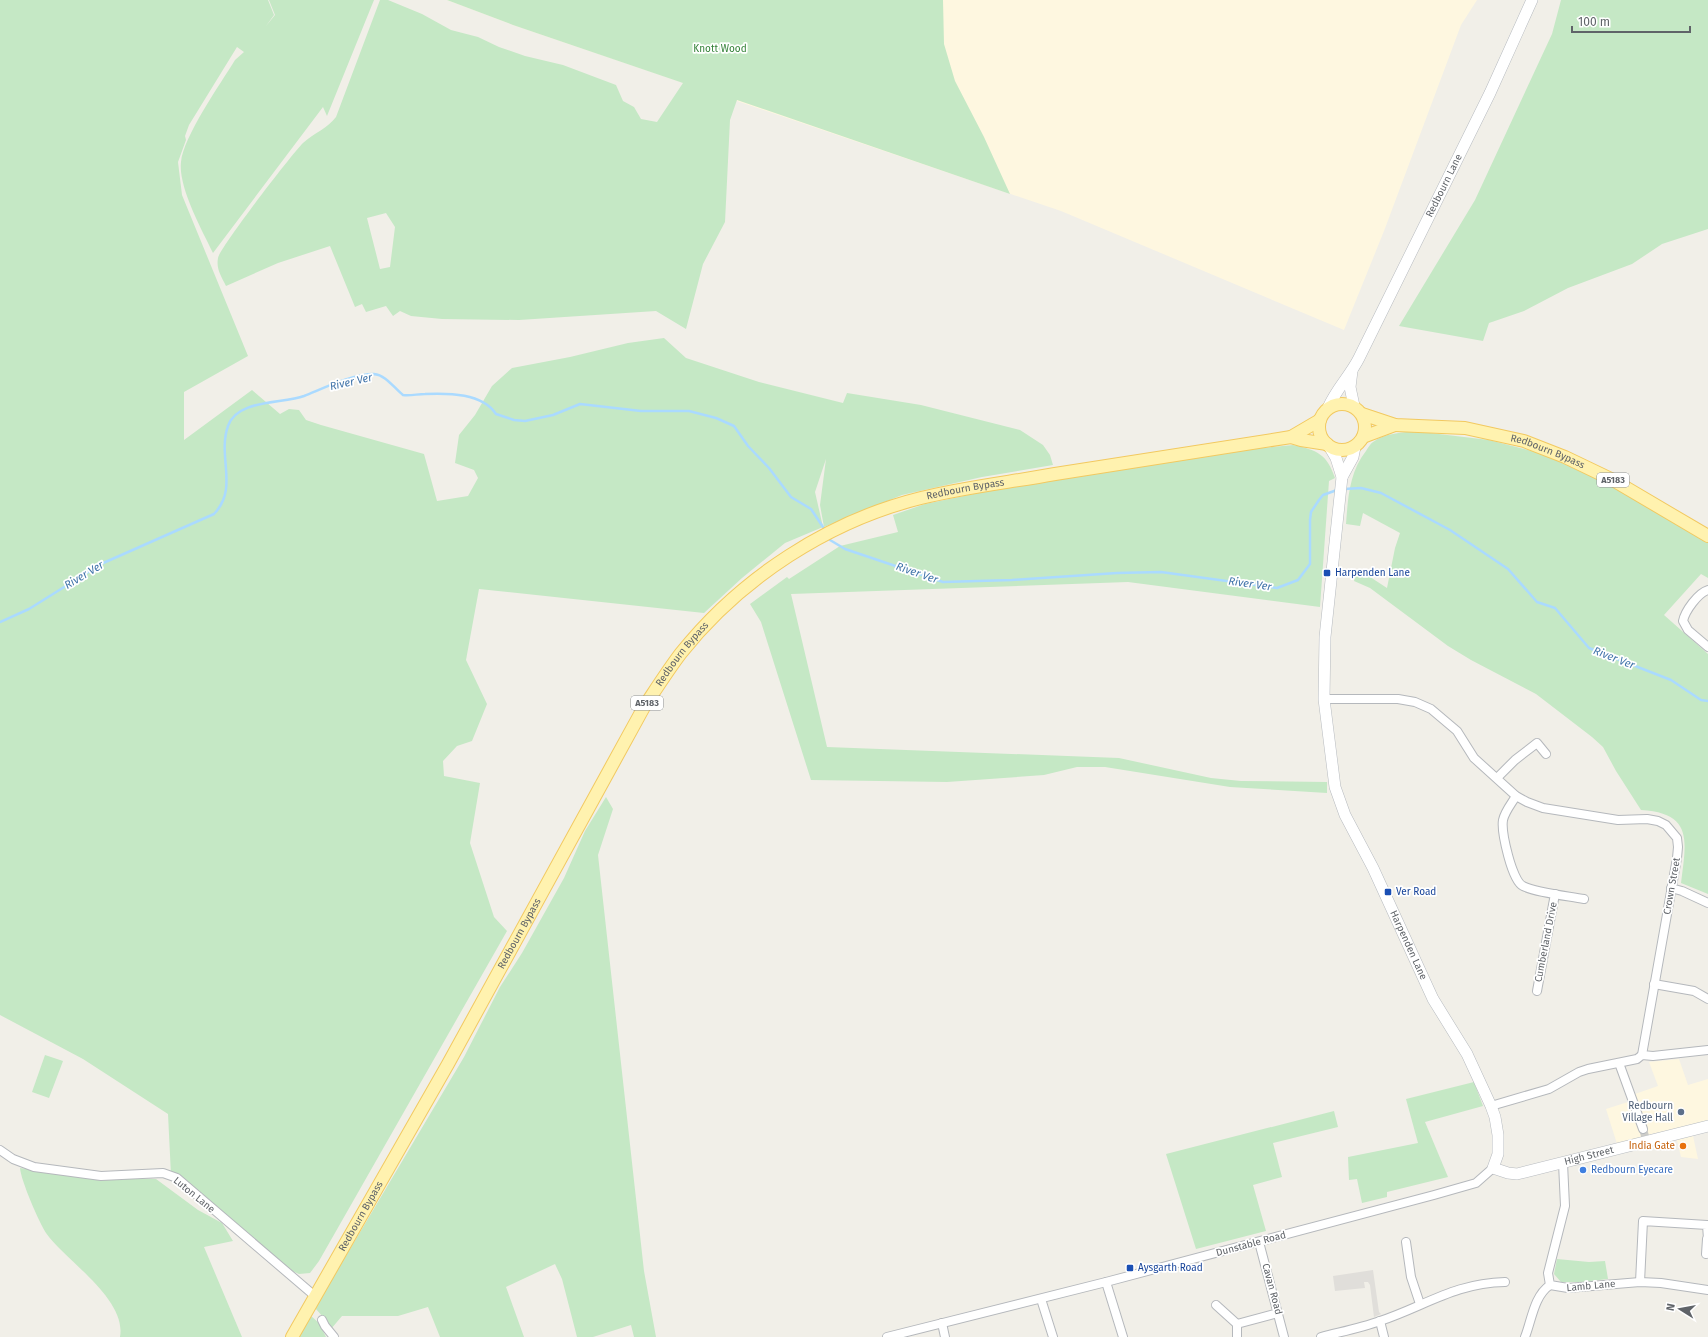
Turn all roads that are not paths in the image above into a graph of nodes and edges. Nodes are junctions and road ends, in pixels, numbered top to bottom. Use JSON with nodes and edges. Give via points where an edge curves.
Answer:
{"nodes":[{"id":1,"x":1532,"y":0,"type":"edge"},
{"id":2,"x":1352,"y":370,"type":"junction"},
{"id":3,"x":1328,"y":408,"type":"junction"},
{"id":4,"x":1358,"y":410,"type":"junction"},
{"id":5,"x":1320,"y":420,"type":"junction"},
{"id":6,"x":1394,"y":425,"type":"junction"},
{"id":7,"x":1292,"y":437,"type":"junction"},
{"id":8,"x":1363,"y":437,"type":"junction"},
{"id":9,"x":1328,"y":445,"type":"junction"},
{"id":10,"x":1355,"y":446,"type":"junction"},
{"id":11,"x":1342,"y":482,"type":"junction"},
{"id":12,"x":1708,"y":536,"type":"edge"},
{"id":13,"x":1708,"y":590,"type":"edge"},
{"id":14,"x":1708,"y":647,"type":"edge"},
{"id":15,"x":1324,"y":699,"type":"junction"},
{"id":16,"x":1546,"y":754,"type":"dead end"},
{"id":17,"x":1497,"y":778,"type":"junction"},
{"id":18,"x":1516,"y":796,"type":"junction"},
{"id":19,"x":1671,"y":888,"type":"junction"},
{"id":20,"x":1555,"y":894,"type":"junction"},
{"id":21,"x":1584,"y":899,"type":"dead end"},
{"id":22,"x":1708,"y":903,"type":"edge"},
{"id":23,"x":1654,"y":984,"type":"junction"},
{"id":24,"x":1537,"y":991,"type":"dead end"},
{"id":25,"x":1708,"y":999,"type":"edge"},
{"id":26,"x":1708,"y":1050,"type":"edge"},
{"id":27,"x":1642,"y":1055,"type":"junction"},
{"id":28,"x":1619,"y":1063,"type":"junction"},
{"id":29,"x":1491,"y":1106,"type":"junction"},
{"id":30,"x":1708,"y":1126,"type":"edge"},
{"id":31,"x":1645,"y":1136,"type":"junction"},
{"id":32,"x":0,"y":1150,"type":"edge"},
{"id":33,"x":1563,"y":1163,"type":"junction"},
{"id":34,"x":1493,"y":1168,"type":"junction"},
{"id":35,"x":1708,"y":1239,"type":"edge"},
{"id":36,"x":1258,"y":1242,"type":"junction"},
{"id":37,"x":1406,"y":1242,"type":"dead end"},
{"id":38,"x":1706,"y":1254,"type":"dead end"},
{"id":39,"x":1106,"y":1282,"type":"junction"},
{"id":40,"x":1505,"y":1282,"type":"dead end"},
{"id":41,"x":1640,"y":1282,"type":"junction"},
{"id":42,"x":1550,"y":1285,"type":"junction"},
{"id":43,"x":1708,"y":1290,"type":"edge"},
{"id":44,"x":316,"y":1297,"type":"junction"},
{"id":45,"x":1041,"y":1299,"type":"junction"},
{"id":46,"x":1420,"y":1304,"type":"junction"},
{"id":47,"x":1216,"y":1305,"type":"dead end"},
{"id":48,"x":1278,"y":1313,"type":"junction"},
{"id":49,"x":322,"y":1320,"type":"dead end"},
{"id":50,"x":1380,"y":1321,"type":"junction"},
{"id":51,"x":942,"y":1323,"type":"junction"},
{"id":52,"x":1236,"y":1324,"type":"junction"},
{"id":53,"x":292,"y":1337,"type":"edge"},
{"id":54,"x":334,"y":1337,"type":"edge"},
{"id":55,"x":887,"y":1337,"type":"edge"},
{"id":56,"x":945,"y":1337,"type":"edge"},
{"id":57,"x":1053,"y":1337,"type":"edge"},
{"id":58,"x":1123,"y":1337,"type":"edge"},
{"id":59,"x":1238,"y":1337,"type":"edge"},
{"id":60,"x":1284,"y":1337,"type":"edge"},
{"id":61,"x":1321,"y":1337,"type":"edge"},
{"id":62,"x":1384,"y":1337,"type":"edge"},
{"id":63,"x":1525,"y":1337,"type":"edge"}],
"edges":[{"from":1,"to":2,"type":"street","name":"Redbourn Lane","via":[[1493,86]]},
{"from":2,"to":3,"type":"street","name":"Redbourn Lane"},
{"from":2,"to":4,"type":"street","name":"Redbourn Lane","via":[[1350,387]]},
{"from":3,"to":4,"type":"main road","via":[[1340,403]]},
{"from":3,"to":5,"type":"main road"},
{"from":4,"to":6,"type":"main road","name":"Redbourn Bypass","number":"A5183"},
{"from":4,"to":8,"type":"main road","via":[[1366,425]]},
{"from":5,"to":7,"type":"main road","name":"Redbourn Bypass","number":"A5183"},
{"from":5,"to":9,"type":"main road","via":[[1319,431]]},
{"from":6,"to":8,"type":"main road","name":"Redbourn Bypass","number":"A5183"},
{"from":6,"to":12,"type":"main road","name":"Redbourn Bypass","number":"A5183","via":[[1465,428],[1536,445],[1613,480]]},
{"from":7,"to":9,"type":"main road","name":"Redbourn Bypass","number":"A5183"},
{"from":7,"to":44,"type":"main road","name":"Redbourn Bypass","number":"A5183","via":[[1012,481],[921,498],[872,513],[838,528],[764,573],[741,592],[682,652],[644,707],[448,1064]]},
{"from":8,"to":10,"type":"main road"},
{"from":9,"to":10,"type":"main road","via":[[1344,450]]},
{"from":9,"to":11,"type":"street","name":"Harpenden Lane","via":[[1336,458]]},
{"from":10,"to":11,"type":"street","name":"Harpenden Lane"},
{"from":11,"to":15,"type":"street","name":"Harpenden Lane","via":[[1325,637]]},
{"from":13,"to":14,"type":"street","via":[[1703,592],[1687,611],[1683,621],[1688,630]]},
{"from":15,"to":17,"type":"street","via":[[1398,699],[1415,702],[1431,710],[1457,731],[1474,758]]},
{"from":15,"to":29,"type":"street","name":"Harpenden Lane","via":[[1335,787],[1346,815],[1433,999],[1467,1054]]},
{"from":16,"to":17,"type":"street","via":[[1537,743]]},
{"from":17,"to":18,"type":"street"},
{"from":18,"to":19,"type":"street","name":"Crown Street","via":[[1543,808],[1618,820],[1651,819],[1666,825],[1677,838],[1678,847]]},
{"from":18,"to":20,"type":"street","name":"Cumberland Drive","via":[[1504,815],[1502,824],[1513,872],[1524,887]]},
{"from":19,"to":22,"type":"street"},
{"from":19,"to":23,"type":"street","name":"Crown Street"},
{"from":20,"to":21,"type":"street","name":"Cumberland Drive"},
{"from":20,"to":24,"type":"street","name":"Cumberland Drive"},
{"from":23,"to":25,"type":"street","via":[[1694,991]]},
{"from":23,"to":27,"type":"street","name":"Crown Street"},
{"from":26,"to":27,"type":"street"},
{"from":27,"to":28,"type":"street","via":[[1637,1059]]},
{"from":28,"to":29,"type":"street","via":[[1579,1072],[1549,1089]]},
{"from":28,"to":31,"type":"street"},
{"from":29,"to":34,"type":"street","name":"Harpenden Lane","via":[[1498,1135],[1498,1154]]},
{"from":30,"to":31,"type":"street","name":"High Street"},
{"from":31,"to":33,"type":"street","name":"High Street"},
{"from":32,"to":44,"type":"street","name":"Luton Lane","via":[[13,1159],[34,1167],[100,1176],[163,1173],[177,1178]]},
{"from":33,"to":34,"type":"street","name":"High Street","via":[[1517,1174],[1508,1174]]},
{"from":33,"to":42,"type":"street","via":[[1565,1206],[1548,1273]]},
{"from":34,"to":36,"type":"street","name":"Dunstable Road","via":[[1476,1183]]},
{"from":35,"to":38,"type":"street"},
{"from":35,"to":41,"type":"street","via":[[1707,1225],[1643,1221]]},
{"from":36,"to":39,"type":"street","name":"Dunstable Road"},
{"from":36,"to":48,"type":"street","name":"Cavan Road"},
{"from":37,"to":46,"type":"street","via":[[1411,1277]]},
{"from":39,"to":45,"type":"street","name":"Dunstable Road"},
{"from":39,"to":58,"type":"street"},
{"from":40,"to":46,"type":"street","via":[[1470,1285]]},
{"from":41,"to":42,"type":"street","name":"Lamb Lane","via":[[1568,1288]]},
{"from":41,"to":43,"type":"street","name":"Lamb Lane"},
{"from":42,"to":63,"type":"street","via":[[1542,1290]]},
{"from":44,"to":53,"type":"main road","name":"Redbourn Bypass","number":"A5183"},
{"from":45,"to":51,"type":"street","name":"Dunstable Road"},
{"from":45,"to":57,"type":"street"},
{"from":46,"to":50,"type":"street"},
{"from":47,"to":52,"type":"street"},
{"from":48,"to":52,"type":"street"},
{"from":48,"to":60,"type":"street","name":"Cavan Road"},
{"from":49,"to":54,"type":"street"},
{"from":50,"to":61,"type":"street"},
{"from":50,"to":62,"type":"street"},
{"from":51,"to":55,"type":"street","name":"Dunstable Road"},
{"from":51,"to":56,"type":"street"},
{"from":52,"to":59,"type":"street"}]}
